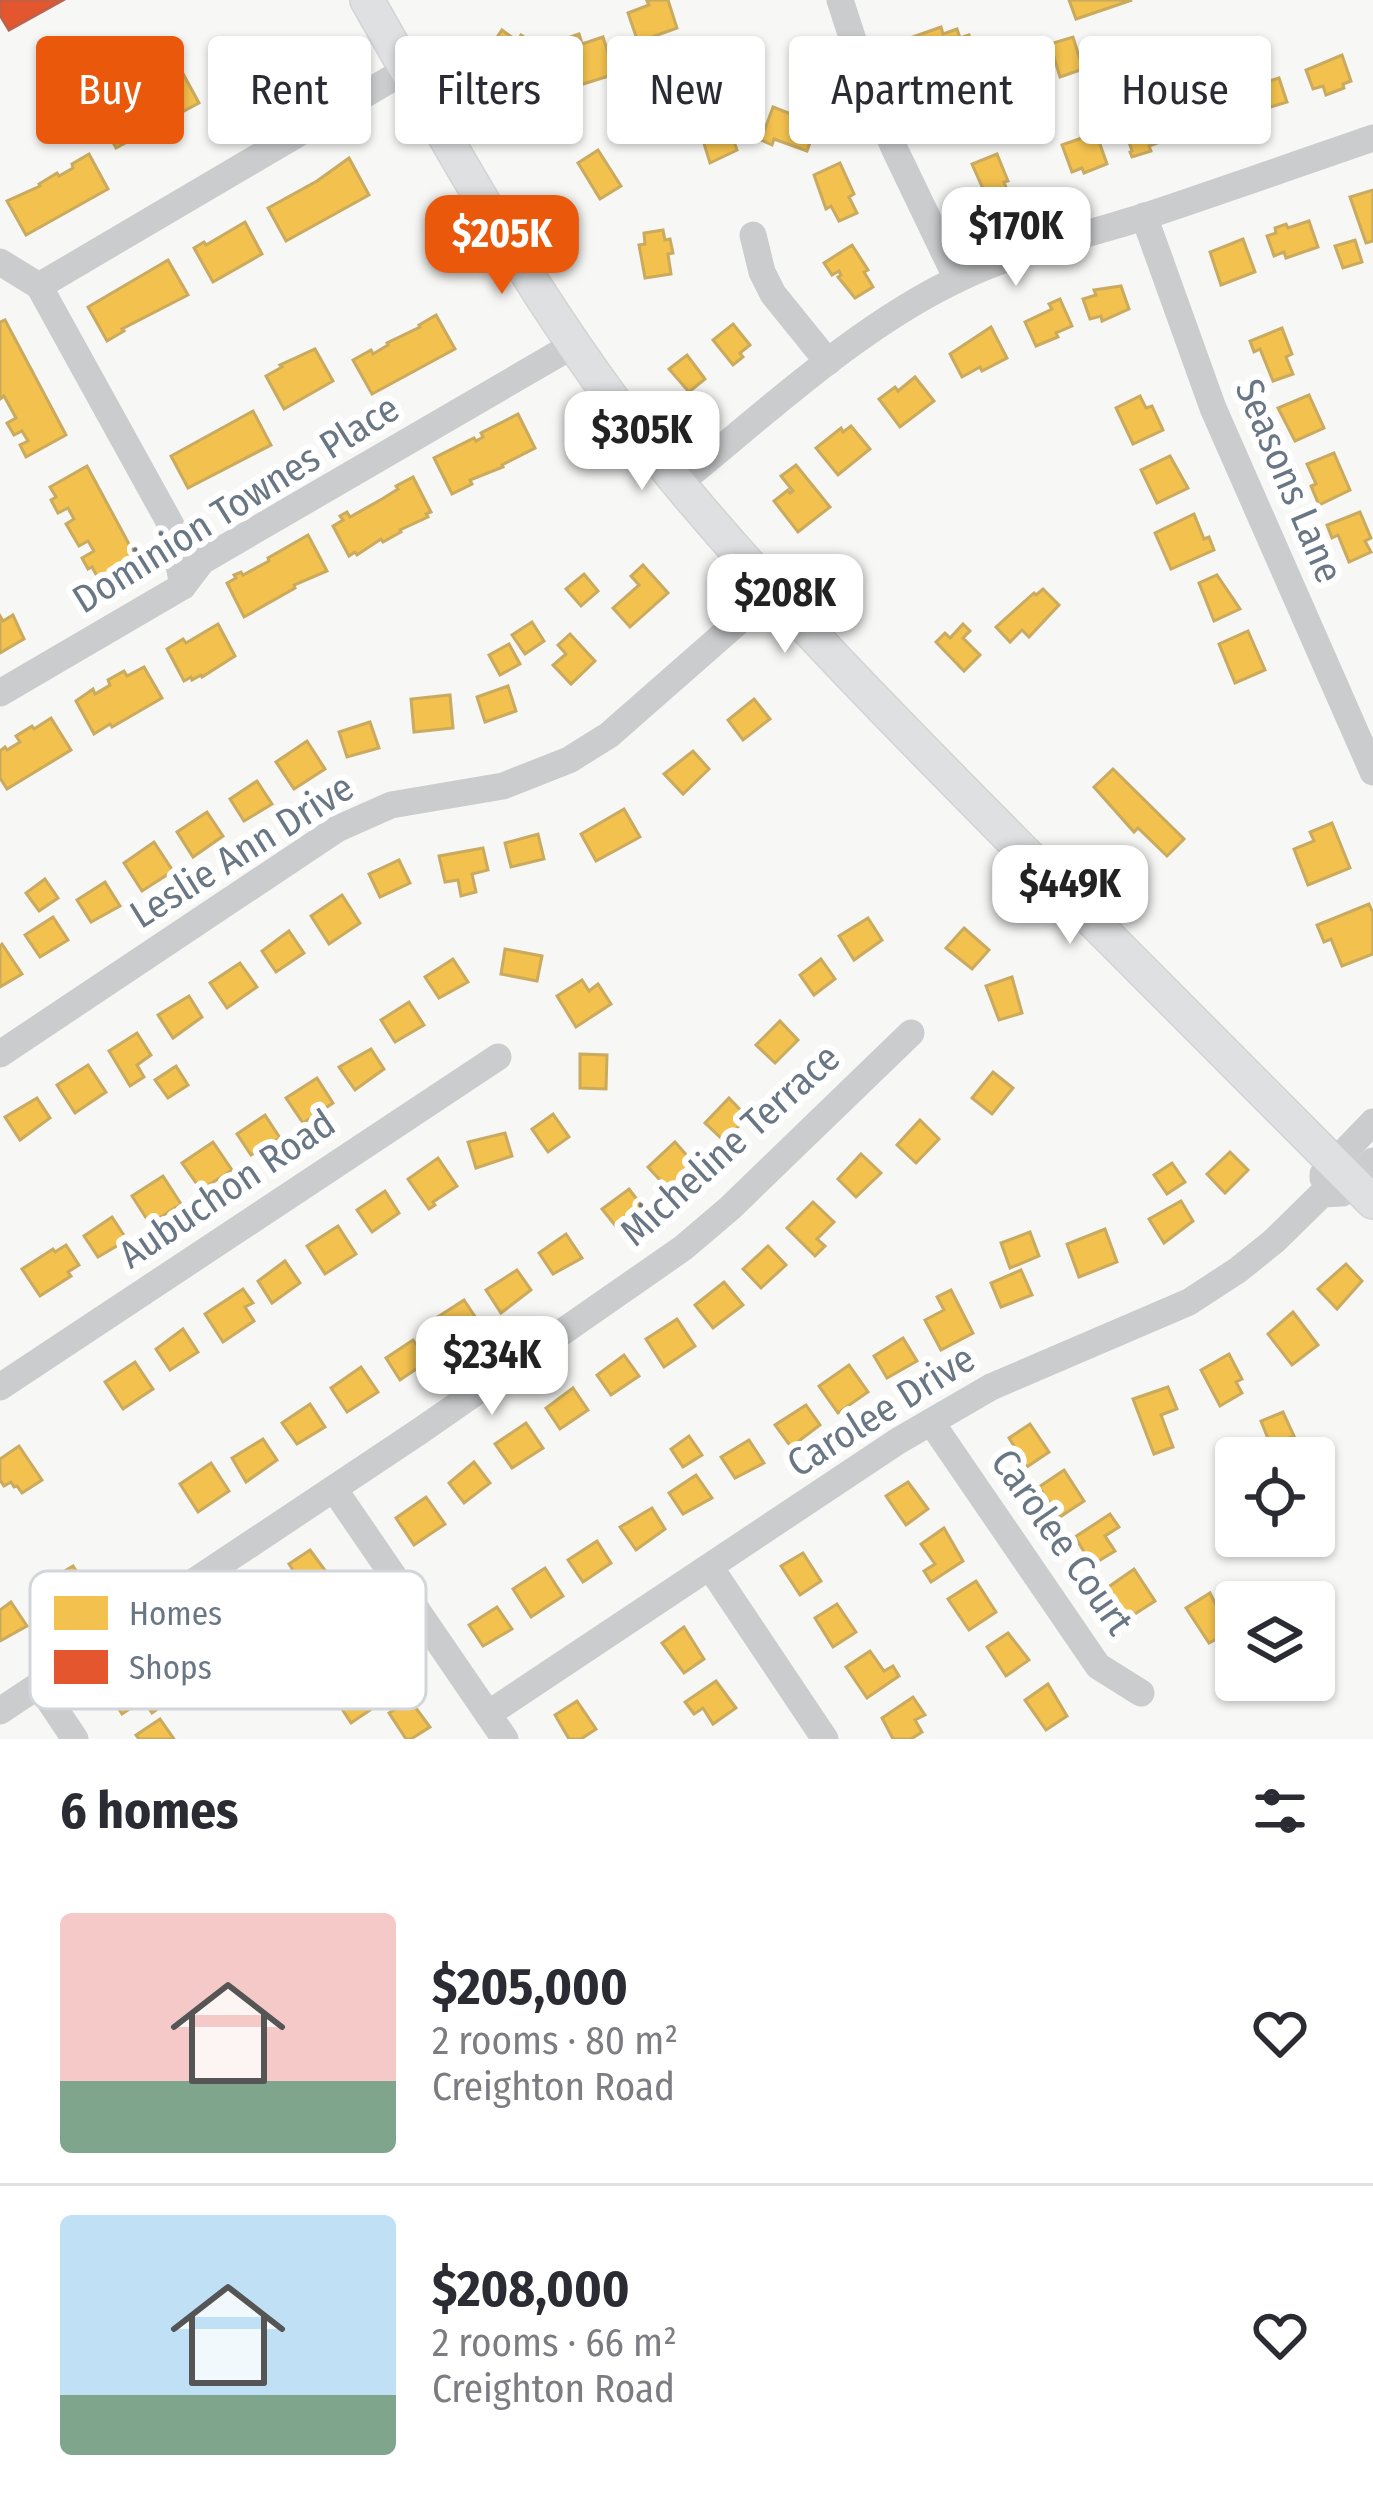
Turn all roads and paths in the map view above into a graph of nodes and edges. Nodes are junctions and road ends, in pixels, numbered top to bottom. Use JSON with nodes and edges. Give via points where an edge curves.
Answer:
{"nodes":[{"id":1,"x":367,"y":0,"type":"edge"},
{"id":2,"x":840,"y":0,"type":"edge"},
{"id":3,"x":395,"y":50,"type":"edge"},
{"id":4,"x":395,"y":76,"type":"edge"},
{"id":5,"x":1373,"y":138,"type":"edge"},
{"id":6,"x":449,"y":144,"type":"edge"},
{"id":7,"x":1144,"y":217,"type":"junction"},
{"id":8,"x":753,"y":235,"type":"dead end"},
{"id":9,"x":0,"y":262,"type":"edge"},
{"id":10,"x":957,"y":279,"type":"junction"},
{"id":11,"x":39,"y":286,"type":"junction"},
{"id":12,"x":575,"y":344,"type":"junction"},
{"id":13,"x":828,"y":362,"type":"junction"},
{"id":14,"x":679,"y":483,"type":"junction"},
{"id":15,"x":183,"y":586,"type":"junction"},
{"id":16,"x":772,"y":592,"type":"junction"},
{"id":17,"x":0,"y":693,"type":"edge"},
{"id":18,"x":1373,"y":772,"type":"edge"},
{"id":19,"x":911,"y":1033,"type":"dead end"},
{"id":20,"x":0,"y":1054,"type":"edge"},
{"id":21,"x":498,"y":1057,"type":"dead end"},
{"id":22,"x":1373,"y":1122,"type":"edge"},
{"id":23,"x":1351,"y":1180,"type":"edge"},
{"id":24,"x":0,"y":1387,"type":"edge"},
{"id":25,"x":931,"y":1422,"type":"junction"},
{"id":26,"x":334,"y":1489,"type":"junction"},
{"id":27,"x":710,"y":1567,"type":"junction"},
{"id":28,"x":211,"y":1571,"type":"edge"},
{"id":29,"x":390,"y":1571,"type":"edge"},
{"id":30,"x":426,"y":1623,"type":"edge"},
{"id":31,"x":30,"y":1691,"type":"edge"},
{"id":32,"x":1141,"y":1693,"type":"dead end"},
{"id":33,"x":55,"y":1709,"type":"edge"},
{"id":34,"x":0,"y":1712,"type":"edge"},
{"id":35,"x":488,"y":1714,"type":"junction"},
{"id":36,"x":75,"y":1739,"type":"edge"},
{"id":37,"x":505,"y":1739,"type":"edge"},
{"id":38,"x":825,"y":1739,"type":"edge"}],
"edges":[{"from":1,"to":3,"type":"main road"},
{"from":2,"to":10,"type":"street","via":[[886,130]]},
{"from":4,"to":11,"type":"street"},
{"from":5,"to":7,"type":"street"},
{"from":6,"to":12,"type":"main road"},
{"from":7,"to":10,"type":"street"},
{"from":7,"to":18,"type":"street","name":"Seasons Lane","via":[[1214,408]]},
{"from":8,"to":13,"type":"street","via":[[773,293]]},
{"from":9,"to":11,"type":"street"},
{"from":10,"to":13,"type":"street"},
{"from":11,"to":15,"type":"street","via":[[171,526]]},
{"from":12,"to":14,"type":"main road"},
{"from":12,"to":15,"type":"street","name":"Dominion Townes Place","via":[[202,561]]},
{"from":13,"to":14,"type":"street"},
{"from":14,"to":16,"type":"main road"},
{"from":15,"to":17,"type":"street","name":"Dominion Townes Place"},
{"from":16,"to":20,"type":"street","name":"Leslie Ann Drive","via":[[609,735],[569,760],[502,786],[371,812]]},
{"from":16,"to":23,"type":"main road"},
{"from":19,"to":26,"type":"street","name":"Micheline Terrace","via":[[683,1248]]},
{"from":21,"to":24,"type":"street","name":"Aubuchon Road"},
{"from":22,"to":23,"type":"street","name":"Carolee Drive"},
{"from":23,"to":25,"type":"street","name":"Carolee Drive","via":[[1214,1287]]},
{"from":25,"to":27,"type":"street","name":"Carolee Drive"},
{"from":25,"to":32,"type":"street","name":"Carolee Court","via":[[1097,1666]]},
{"from":26,"to":28,"type":"street","name":"Micheline Terrace"},
{"from":26,"to":29,"type":"street"},
{"from":27,"to":35,"type":"street","name":"Carolee Drive"},
{"from":27,"to":38,"type":"street"},
{"from":30,"to":35,"type":"street"},
{"from":31,"to":34,"type":"street","name":"Micheline Terrace"},
{"from":33,"to":36,"type":"street"},
{"from":35,"to":37,"type":"street"}]}
